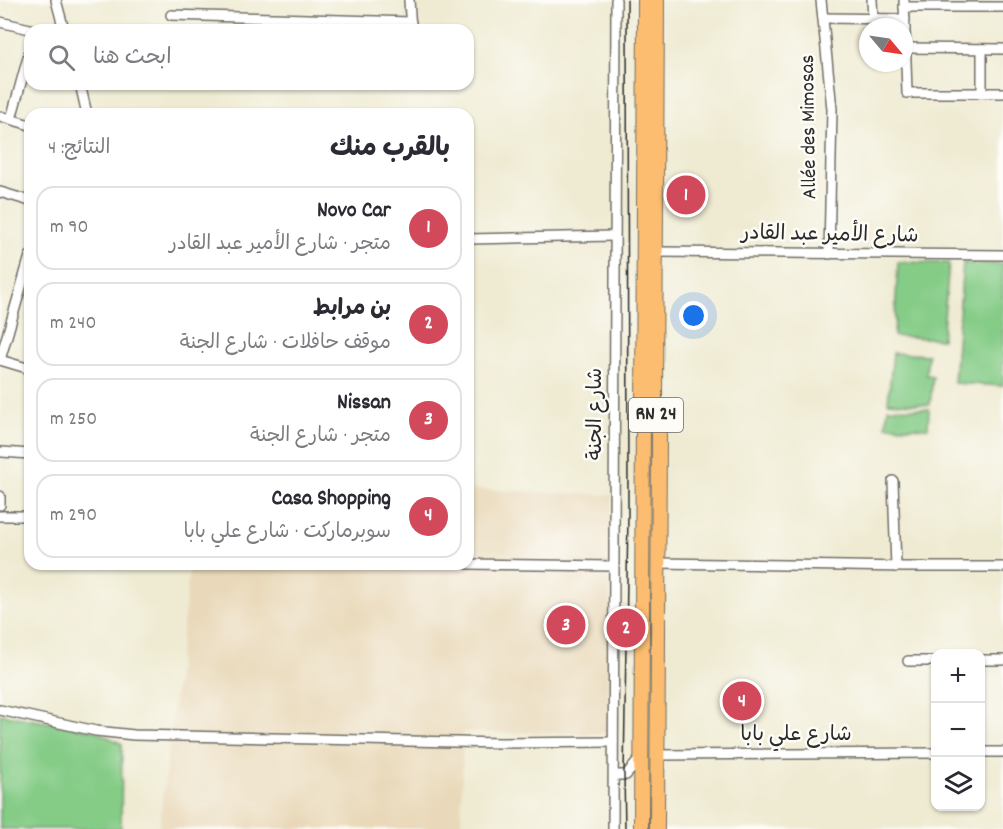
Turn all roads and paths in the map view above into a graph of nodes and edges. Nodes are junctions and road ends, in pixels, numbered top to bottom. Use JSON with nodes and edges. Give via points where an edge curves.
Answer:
{"nodes":[{"id":1,"x":56,"y":0,"type":"edge"},
{"id":2,"x":409,"y":0,"type":"edge"},
{"id":3,"x":616,"y":0,"type":"edge"},
{"id":4,"x":645,"y":0,"type":"edge"},
{"id":5,"x":657,"y":0,"type":"edge"},
{"id":6,"x":821,"y":0,"type":"edge"},
{"id":7,"x":872,"y":0,"type":"edge"},
{"id":8,"x":904,"y":3,"type":"edge"},
{"id":9,"x":982,"y":3,"type":"edge"},
{"id":10,"x":1003,"y":7,"type":"edge"},
{"id":11,"x":171,"y":15,"type":"dead end"},
{"id":12,"x":823,"y":18,"type":"junction"},
{"id":13,"x":873,"y":18,"type":"edge"},
{"id":14,"x":905,"y":18,"type":"edge"},
{"id":15,"x":859,"y":19,"type":"edge"},
{"id":16,"x":0,"y":22,"type":"edge"},
{"id":17,"x":62,"y":24,"type":"edge"},
{"id":18,"x":367,"y":24,"type":"edge"},
{"id":19,"x":411,"y":24,"type":"edge"},
{"id":20,"x":24,"y":28,"type":"edge"},
{"id":21,"x":913,"y":48,"type":"edge"},
{"id":22,"x":982,"y":49,"type":"junction"},
{"id":23,"x":1003,"y":49,"type":"edge"},
{"id":24,"x":24,"y":72,"type":"edge"},
{"id":25,"x":906,"y":72,"type":"edge"},
{"id":26,"x":81,"y":90,"type":"edge"},
{"id":27,"x":982,"y":93,"type":"junction"},
{"id":28,"x":1003,"y":93,"type":"edge"},
{"id":29,"x":86,"y":108,"type":"edge"},
{"id":30,"x":0,"y":116,"type":"edge"},
{"id":31,"x":11,"y":119,"type":"junction"},
{"id":32,"x":24,"y":123,"type":"edge"},
{"id":33,"x":0,"y":192,"type":"edge"},
{"id":34,"x":24,"y":199,"type":"edge"},
{"id":35,"x":614,"y":236,"type":"junction"},
{"id":36,"x":474,"y":239,"type":"edge"},
{"id":37,"x":656,"y":252,"type":"junction"},
{"id":38,"x":829,"y":254,"type":"junction"},
{"id":39,"x":1003,"y":255,"type":"edge"},
{"id":40,"x":24,"y":277,"type":"edge"},
{"id":41,"x":0,"y":360,"type":"edge"},
{"id":42,"x":24,"y":367,"type":"edge"},
{"id":43,"x":2,"y":452,"type":"dead end"},
{"id":44,"x":24,"y":454,"type":"edge"},
{"id":45,"x":893,"y":481,"type":"dead end"},
{"id":46,"x":0,"y":496,"type":"edge"},
{"id":47,"x":0,"y":506,"type":"edge"},
{"id":48,"x":0,"y":516,"type":"edge"},
{"id":49,"x":24,"y":516,"type":"edge"},
{"id":50,"x":658,"y":563,"type":"junction"},
{"id":51,"x":474,"y":564,"type":"edge"},
{"id":52,"x":613,"y":566,"type":"junction"},
{"id":53,"x":896,"y":567,"type":"junction"},
{"id":54,"x":1003,"y":567,"type":"edge"},
{"id":55,"x":985,"y":660,"type":"edge"},
{"id":56,"x":1003,"y":660,"type":"edge"},
{"id":57,"x":908,"y":661,"type":"dead end"},
{"id":58,"x":931,"y":661,"type":"edge"},
{"id":59,"x":0,"y":710,"type":"edge"},
{"id":60,"x":613,"y":742,"type":"junction"},
{"id":61,"x":985,"y":752,"type":"edge"},
{"id":62,"x":1003,"y":752,"type":"edge"},
{"id":63,"x":931,"y":753,"type":"edge"},
{"id":64,"x":642,"y":754,"type":"junction"},
{"id":65,"x":658,"y":755,"type":"junction"},
{"id":66,"x":614,"y":775,"type":"junction"},
{"id":67,"x":626,"y":775,"type":"junction"},
{"id":68,"x":641,"y":792,"type":"junction"},
{"id":69,"x":613,"y":829,"type":"edge"},
{"id":70,"x":641,"y":829,"type":"edge"},
{"id":71,"x":657,"y":829,"type":"edge"}],
"edges":[{"from":1,"to":17,"type":"street"},
{"from":2,"to":19,"type":"street"},
{"from":3,"to":35,"type":"street","name":"شارع الجنة"},
{"from":4,"to":64,"type":"main road","number":"RN 24"},
{"from":5,"to":37,"type":"main road","number":"RN 24"},
{"from":6,"to":12,"type":"street","name":"Allée des Mimosas"},
{"from":7,"to":13,"type":"street"},
{"from":8,"to":9,"type":"street"},
{"from":8,"to":14,"type":"street"},
{"from":9,"to":10,"type":"street"},
{"from":11,"to":18,"type":"street"},
{"from":12,"to":15,"type":"street"},
{"from":12,"to":38,"type":"street","name":"Allée des Mimosas","via":[[832,109]]},
{"from":16,"to":20,"type":"street"},
{"from":21,"to":22,"type":"street"},
{"from":22,"to":23,"type":"street"},
{"from":22,"to":27,"type":"street"},
{"from":24,"to":31,"type":"street"},
{"from":25,"to":27,"type":"street","via":[[907,93]]},
{"from":26,"to":29,"type":"street"},
{"from":27,"to":28,"type":"street"},
{"from":30,"to":31,"type":"street"},
{"from":31,"to":32,"type":"street"},
{"from":33,"to":34,"type":"street"},
{"from":35,"to":36,"type":"street"},
{"from":35,"to":52,"type":"street","name":"شارع الجنة"},
{"from":37,"to":38,"type":"street","name":"شارع الأمير عبد القادر"},
{"from":37,"to":50,"type":"main road","number":"RN 24"},
{"from":38,"to":39,"type":"street","name":"شارع الأمير عبد القادر"},
{"from":40,"to":41,"type":"street"},
{"from":41,"to":42,"type":"street"},
{"from":43,"to":44,"type":"street"},
{"from":45,"to":53,"type":"street"},
{"from":46,"to":47,"type":"street"},
{"from":48,"to":49,"type":"street"},
{"from":50,"to":53,"type":"street"},
{"from":50,"to":65,"type":"main road","number":"RN 24"},
{"from":51,"to":52,"type":"street"},
{"from":52,"to":60,"type":"street","name":"شارع الجنة"},
{"from":53,"to":54,"type":"street"},
{"from":55,"to":56,"type":"street"},
{"from":57,"to":58,"type":"street"},
{"from":59,"to":60,"type":"street","via":[[96,731],[134,735]]},
{"from":60,"to":66,"type":"street","name":"شارع الجنة"},
{"from":61,"to":62,"type":"street"},
{"from":63,"to":65,"type":"street","name":"شارع علي بابا"},
{"from":64,"to":67,"type":"street"},
{"from":64,"to":68,"type":"main road","number":"RN 24"},
{"from":65,"to":71,"type":"main road","number":"RN 24"},
{"from":66,"to":67,"type":"street"},
{"from":66,"to":69,"type":"street","name":"شارع الجنة"},
{"from":67,"to":68,"type":"street"},
{"from":68,"to":70,"type":"main road","number":"RN 24"}]}
